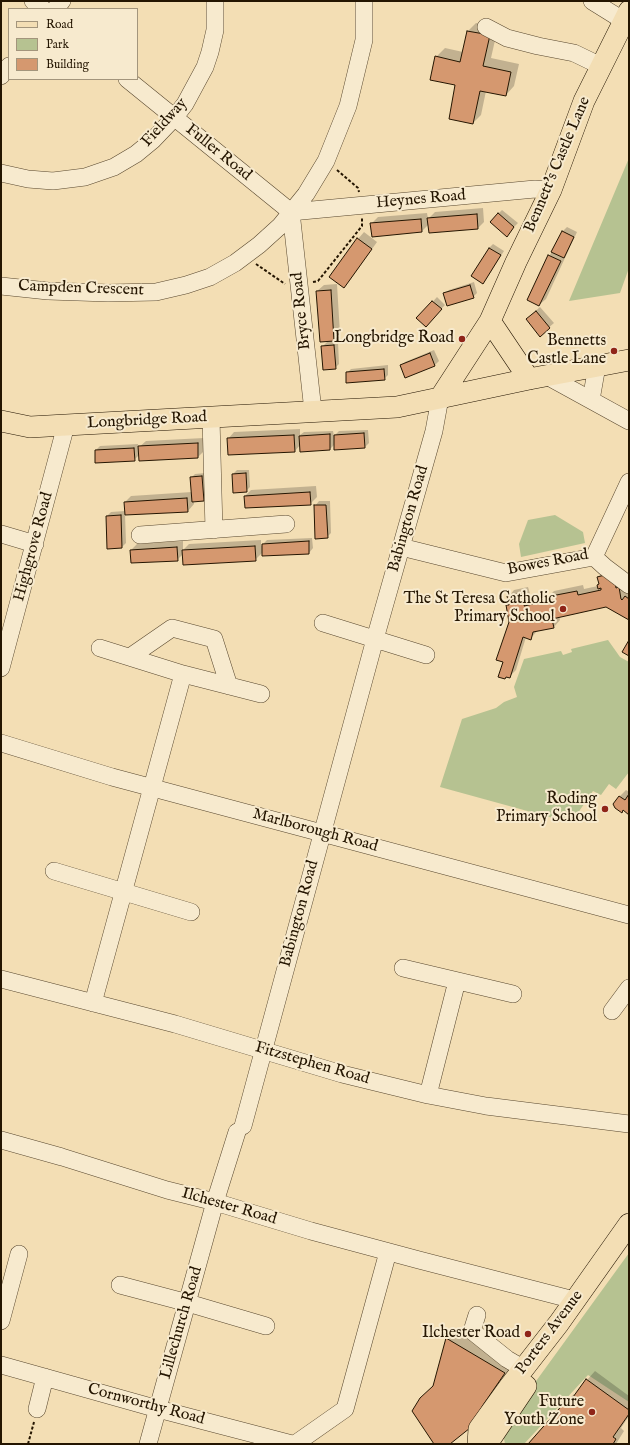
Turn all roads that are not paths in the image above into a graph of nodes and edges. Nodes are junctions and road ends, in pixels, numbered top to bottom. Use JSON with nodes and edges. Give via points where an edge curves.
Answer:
{"nodes":[{"id":1,"x":33,"y":1,"type":"edge"},
{"id":2,"x":215,"y":1,"type":"edge"},
{"id":3,"x":364,"y":1,"type":"edge"},
{"id":4,"x":592,"y":1,"type":"edge"},
{"id":5,"x":42,"y":8,"type":"edge"},
{"id":6,"x":627,"y":18,"type":"edge"},
{"id":7,"x":486,"y":27,"type":"dead end"},
{"id":8,"x":601,"y":66,"type":"junction"},
{"id":9,"x":8,"y":67,"type":"edge"},
{"id":10,"x":1,"y":76,"type":"edge"},
{"id":11,"x":128,"y":80,"type":"edge"},
{"id":12,"x":174,"y":118,"type":"junction"},
{"id":13,"x":1,"y":173,"type":"edge"},
{"id":14,"x":551,"y":190,"type":"junction"},
{"id":15,"x":291,"y":212,"type":"junction"},
{"id":16,"x":1,"y":286,"type":"edge"},
{"id":17,"x":490,"y":321,"type":"junction"},
{"id":18,"x":629,"y":360,"type":"edge"},
{"id":19,"x":597,"y":366,"type":"junction"},
{"id":20,"x":538,"y":377,"type":"junction"},
{"id":21,"x":440,"y":398,"type":"junction"},
{"id":22,"x":591,"y":400,"type":"junction"},
{"id":23,"x":313,"y":411,"type":"junction"},
{"id":24,"x":211,"y":418,"type":"junction"},
{"id":25,"x":1,"y":421,"type":"edge"},
{"id":26,"x":629,"y":421,"type":"edge"},
{"id":27,"x":66,"y":425,"type":"junction"},
{"id":28,"x":629,"y":482,"type":"edge"},
{"id":29,"x":286,"y":524,"type":"dead end"},
{"id":30,"x":214,"y":530,"type":"junction"},
{"id":31,"x":1,"y":534,"type":"edge"},
{"id":32,"x":140,"y":535,"type":"dead end"},
{"id":33,"x":35,"y":544,"type":"junction"},
{"id":34,"x":401,"y":547,"type":"junction"},
{"id":35,"x":594,"y":557,"type":"junction"},
{"id":36,"x":629,"y":584,"type":"edge"},
{"id":37,"x":323,"y":623,"type":"dead end"},
{"id":38,"x":374,"y":639,"type":"junction"},
{"id":39,"x":100,"y":648,"type":"dead end"},
{"id":40,"x":426,"y":655,"type":"dead end"},
{"id":41,"x":130,"y":657,"type":"junction"},
{"id":42,"x":1,"y":668,"type":"edge"},
{"id":43,"x":183,"y":674,"type":"junction"},
{"id":44,"x":229,"y":686,"type":"junction"},
{"id":45,"x":261,"y":694,"type":"dead end"},
{"id":46,"x":1,"y":743,"type":"edge"},
{"id":47,"x":151,"y":787,"type":"junction"},
{"id":48,"x":323,"y":833,"type":"junction"},
{"id":49,"x":54,"y":871,"type":"dead end"},
{"id":50,"x":123,"y":891,"type":"junction"},
{"id":51,"x":191,"y":912,"type":"dead end"},
{"id":52,"x":629,"y":915,"type":"edge"},
{"id":53,"x":403,"y":968,"type":"dead end"},
{"id":54,"x":1,"y":979,"type":"edge"},
{"id":55,"x":457,"y":981,"type":"junction"},
{"id":56,"x":629,"y":988,"type":"edge"},
{"id":57,"x":513,"y":994,"type":"dead end"},
{"id":58,"x":93,"y":1003,"type":"junction"},
{"id":59,"x":612,"y":1011,"type":"dead end"},
{"id":60,"x":264,"y":1050,"type":"junction"},
{"id":61,"x":428,"y":1095,"type":"junction"},
{"id":62,"x":629,"y":1124,"type":"edge"},
{"id":63,"x":240,"y":1129,"type":"joint"},
{"id":64,"x":1,"y":1140,"type":"edge"},
{"id":65,"x":216,"y":1202,"type":"junction"},
{"id":66,"x":629,"y":1224,"type":"edge"},
{"id":67,"x":629,"y":1245,"type":"edge"},
{"id":68,"x":388,"y":1252,"type":"junction"},
{"id":69,"x":19,"y":1254,"type":"dead end"},
{"id":70,"x":120,"y":1285,"type":"dead end"},
{"id":71,"x":574,"y":1300,"type":"junction"},
{"id":72,"x":188,"y":1303,"type":"junction"},
{"id":73,"x":477,"y":1315,"type":"dead end"},
{"id":74,"x":1,"y":1321,"type":"edge"},
{"id":75,"x":266,"y":1326,"type":"dead end"},
{"id":76,"x":1,"y":1365,"type":"edge"},
{"id":77,"x":524,"y":1369,"type":"junction"},
{"id":78,"x":45,"y":1377,"type":"junction"},
{"id":79,"x":37,"y":1409,"type":"road end"},
{"id":80,"x":158,"y":1409,"type":"junction"},
{"id":81,"x":148,"y":1444,"type":"edge"},
{"id":82,"x":294,"y":1444,"type":"edge"},
{"id":83,"x":478,"y":1444,"type":"edge"},
{"id":84,"x":482,"y":1444,"type":"edge"}],
"edges":[{"from":1,"to":5,"type":"street"},
{"from":2,"to":12,"type":"street","name":"Fieldway","via":[[215,30],[205,67],[185,104]]},
{"from":3,"to":15,"type":"street","name":"Campden Crescent","via":[[364,40],[348,106],[326,161],[306,194]]},
{"from":4,"to":6,"type":"street"},
{"from":6,"to":8,"type":"main road","name":"Bennett's Castle Lane"},
{"from":7,"to":8,"type":"street","via":[[507,38],[574,53]]},
{"from":8,"to":14,"type":"main road","name":"Bennett's Castle Lane","via":[[584,101]]},
{"from":9,"to":10,"type":"street"},
{"from":11,"to":12,"type":"street","name":"Fuller Road"},
{"from":12,"to":13,"type":"street","name":"Fieldway","via":[[136,154],[114,167],[85,177],[53,181]]},
{"from":12,"to":15,"type":"street","name":"Fuller Road"},
{"from":14,"to":15,"type":"street","name":"Heynes Road","via":[[535,189]]},
{"from":14,"to":17,"type":"main road","name":"Bennett's Castle Lane"},
{"from":15,"to":16,"type":"street","name":"Campden Crescent","via":[[280,226],[235,264],[210,277],[186,285],[156,292],[108,293]]},
{"from":15,"to":23,"type":"street","name":"Bryce Road"},
{"from":17,"to":20,"type":"main road"},
{"from":17,"to":21,"type":"main road","name":"Bennett's Castle Lane"},
{"from":18,"to":19,"type":"main road","name":"Longbridge Road"},
{"from":19,"to":20,"type":"main road","name":"Longbridge Road"},
{"from":19,"to":22,"type":"street"},
{"from":20,"to":21,"type":"main road","name":"Longbridge Road"},
{"from":20,"to":22,"type":"street"},
{"from":21,"to":23,"type":"main road","name":"Longbridge Road","via":[[397,407]]},
{"from":21,"to":34,"type":"street","name":"Babington Road","via":[[434,431]]},
{"from":22,"to":26,"type":"street"},
{"from":23,"to":24,"type":"main road","name":"Longbridge Road"},
{"from":24,"to":27,"type":"main road","name":"Longbridge Road"},
{"from":24,"to":30,"type":"street"},
{"from":25,"to":27,"type":"main road","name":"Longbridge Road","via":[[30,427]]},
{"from":27,"to":33,"type":"street","name":"Highgrove Road"},
{"from":28,"to":35,"type":"street","name":"Bowes Road"},
{"from":29,"to":30,"type":"street"},
{"from":30,"to":32,"type":"street"},
{"from":31,"to":33,"type":"street"},
{"from":33,"to":42,"type":"street","name":"Highgrove Road"},
{"from":34,"to":35,"type":"street","name":"Bowes Road","via":[[506,573]]},
{"from":34,"to":38,"type":"street","name":"Babington Road"},
{"from":35,"to":36,"type":"street"},
{"from":37,"to":38,"type":"street"},
{"from":38,"to":40,"type":"street"},
{"from":38,"to":48,"type":"street","name":"Babington Road"},
{"from":39,"to":41,"type":"street"},
{"from":41,"to":43,"type":"street"},
{"from":41,"to":44,"type":"street","via":[[172,628],[214,639]]},
{"from":43,"to":44,"type":"street"},
{"from":43,"to":47,"type":"street"},
{"from":44,"to":45,"type":"street"},
{"from":46,"to":47,"type":"street","name":"Marlborough Road"},
{"from":47,"to":48,"type":"street","name":"Marlborough Road"},
{"from":47,"to":50,"type":"street"},
{"from":48,"to":52,"type":"street","name":"Marlborough Road"},
{"from":48,"to":60,"type":"street","name":"Babington Road"},
{"from":49,"to":50,"type":"street"},
{"from":50,"to":51,"type":"street"},
{"from":50,"to":58,"type":"street"},
{"from":53,"to":55,"type":"street"},
{"from":54,"to":58,"type":"street","name":"Fitzstephen Road"},
{"from":55,"to":57,"type":"street"},
{"from":55,"to":61,"type":"street"},
{"from":56,"to":59,"type":"street"},
{"from":58,"to":60,"type":"street","name":"Fitzstephen Road"},
{"from":60,"to":61,"type":"street","name":"Fitzstephen Road","via":[[342,1074]]},
{"from":60,"to":63,"type":"street","name":"Babington Road"},
{"from":61,"to":62,"type":"street","name":"Fitzstephen Road","via":[[486,1106]]},
{"from":63,"to":65,"type":"street","name":"Lillechurch Road"},
{"from":64,"to":65,"type":"street","name":"Ilchester Road","via":[[167,1190]]},
{"from":65,"to":68,"type":"street","name":"Ilchester Road"},
{"from":65,"to":72,"type":"street","name":"Lillechurch Road"},
{"from":66,"to":71,"type":"main road","name":"Porters Avenue"},
{"from":67,"to":84,"type":"main road","name":"Porters Avenue","via":[[565,1327],[491,1438]]},
{"from":68,"to":71,"type":"street","name":"Ilchester Road"},
{"from":68,"to":82,"type":"street","name":"Cornworthy Road","via":[[345,1409]]},
{"from":69,"to":74,"type":"street"},
{"from":70,"to":72,"type":"street"},
{"from":71,"to":77,"type":"main road","name":"Porters Avenue"},
{"from":72,"to":75,"type":"street"},
{"from":72,"to":80,"type":"street","name":"Lillechurch Road"},
{"from":73,"to":77,"type":"street","via":[[472,1331]]},
{"from":76,"to":78,"type":"street","name":"Cornworthy Road"},
{"from":77,"to":83,"type":"main road","name":"Porters Avenue","via":[[479,1429]]},
{"from":78,"to":79,"type":"street"},
{"from":78,"to":80,"type":"street","name":"Cornworthy Road"},
{"from":80,"to":81,"type":"street","name":"Lillechurch Road"},
{"from":80,"to":82,"type":"street","name":"Cornworthy Road"}]}
